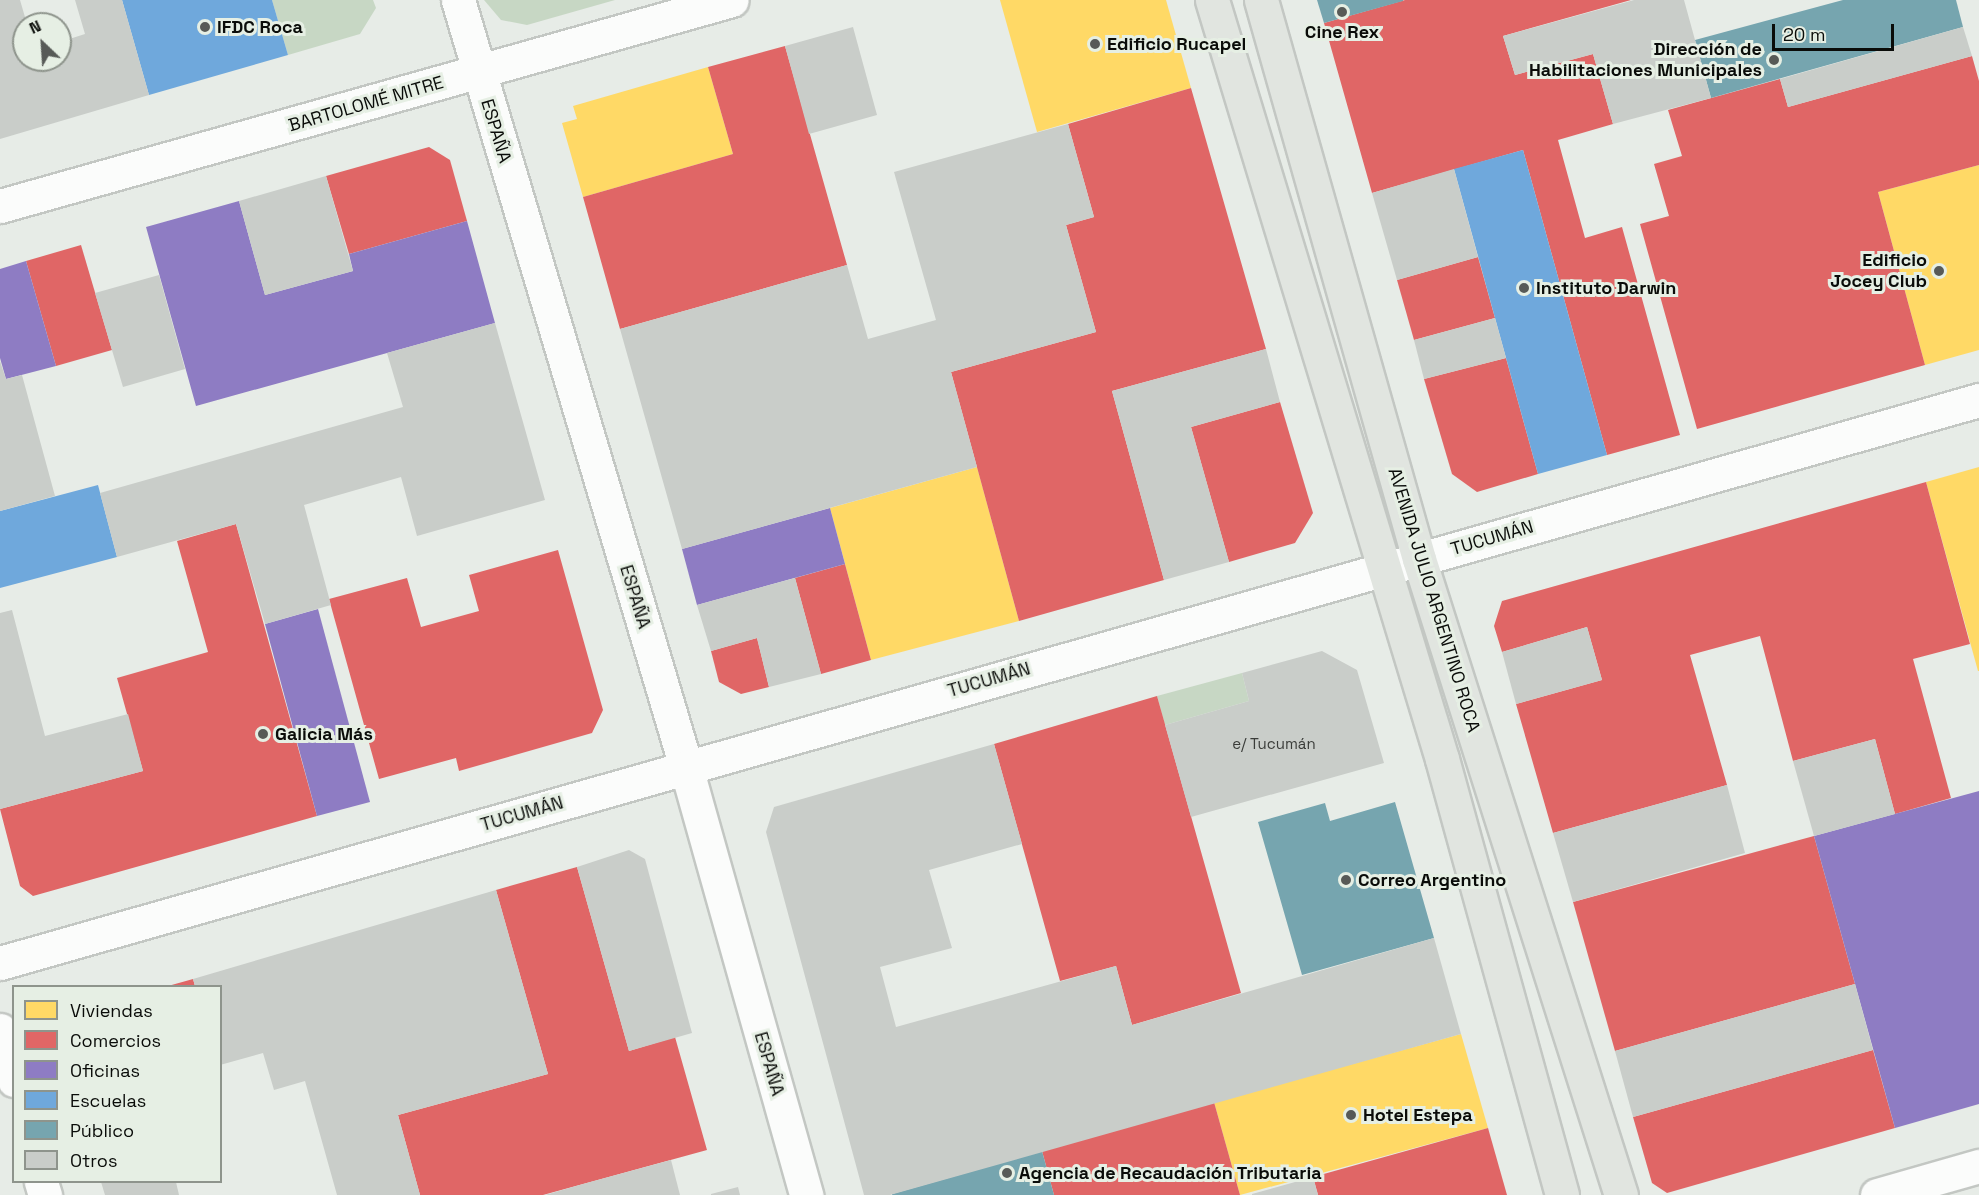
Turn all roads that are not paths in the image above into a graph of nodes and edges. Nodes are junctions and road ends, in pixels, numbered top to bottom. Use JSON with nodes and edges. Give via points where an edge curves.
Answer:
{"nodes":[{"id":1,"x":458,"y":0,"type":"edge"},
{"id":2,"x":732,"y":0,"type":"edge"},
{"id":3,"x":1212,"y":0,"type":"edge"},
{"id":4,"x":1261,"y":0,"type":"edge"},
{"id":5,"x":479,"y":72,"type":"junction"},
{"id":6,"x":0,"y":206,"type":"edge"},
{"id":7,"x":1979,"y":400,"type":"edge"},
{"id":8,"x":1419,"y":559,"type":"junction"},
{"id":9,"x":1382,"y":568,"type":"junction"},
{"id":10,"x":686,"y":766,"type":"junction"},
{"id":11,"x":0,"y":963,"type":"edge"},
{"id":12,"x":0,"y":1030,"type":"edge"},
{"id":13,"x":12,"y":1073,"type":"edge"},
{"id":14,"x":1979,"y":1166,"type":"edge"},
{"id":15,"x":806,"y":1195,"type":"edge"},
{"id":16,"x":1563,"y":1195,"type":"edge"},
{"id":17,"x":1622,"y":1195,"type":"edge"},
{"id":18,"x":1876,"y":1195,"type":"edge"}],
"edges":[{"from":1,"to":5,"type":"street","name":"ESPAÑA"},
{"from":2,"to":5,"type":"street","name":"BARTOLOMÉ MITRE"},
{"from":3,"to":9,"type":"main road"},
{"from":4,"to":8,"type":"main road","name":"AVENIDA JULIO ARGENTINO ROCA"},
{"from":5,"to":6,"type":"street","name":"BARTOLOMÉ MITRE"},
{"from":5,"to":10,"type":"street","name":"ESPAÑA"},
{"from":7,"to":8,"type":"street","name":"TUCUMÁN"},
{"from":8,"to":9,"type":"street","name":"TUCUMÁN"},
{"from":8,"to":17,"type":"main road","name":"AVENIDA JULIO ARGENTINO ROCA"},
{"from":9,"to":10,"type":"street","name":"TUCUMÁN"},
{"from":9,"to":16,"type":"main road","via":[[1442,759]]},
{"from":10,"to":11,"type":"street","name":"TUCUMÁN"},
{"from":10,"to":15,"type":"street","name":"ESPAÑA"},
{"from":12,"to":13,"type":"street"},
{"from":14,"to":18,"type":"street"}]}
